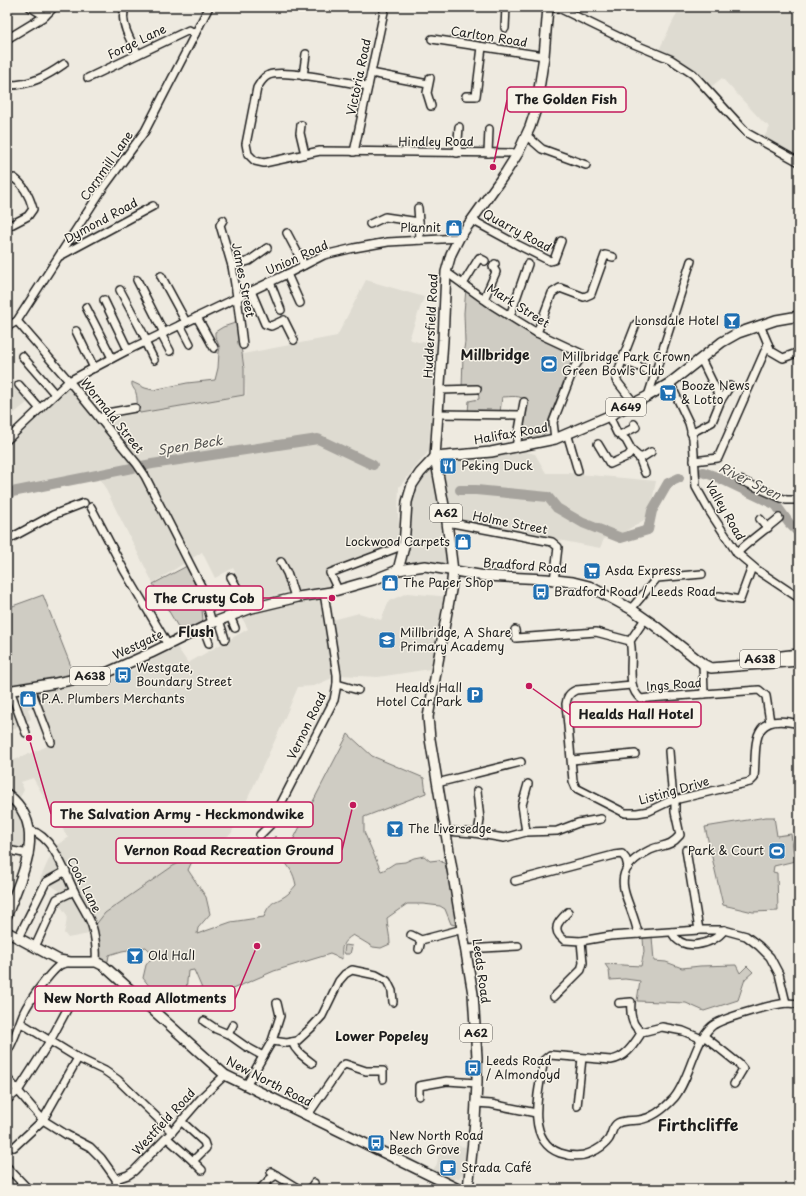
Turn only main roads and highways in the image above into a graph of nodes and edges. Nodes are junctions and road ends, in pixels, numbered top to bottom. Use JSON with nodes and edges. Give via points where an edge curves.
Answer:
{"nodes":[{"id":1,"x":549,"y":7,"type":"edge"},
{"id":2,"x":799,"y":316,"type":"edge"},
{"id":3,"x":435,"y":456,"type":"junction"},
{"id":4,"x":398,"y":570,"type":"junction"},
{"id":5,"x":453,"y":571,"type":"junction"},
{"id":6,"x":799,"y":654,"type":"edge"},
{"id":7,"x":799,"y":661,"type":"edge"},
{"id":8,"x":722,"y":668,"type":"junction"},
{"id":9,"x":8,"y":691,"type":"edge"},
{"id":10,"x":7,"y":794,"type":"edge"},
{"id":11,"x":7,"y":915,"type":"edge"},
{"id":12,"x":7,"y":932,"type":"edge"},
{"id":13,"x":458,"y":1189,"type":"edge"},
{"id":14,"x":468,"y":1189,"type":"edge"}],
"edges":[{"from":1,"to":3,"type":"main road","name":"Huddersfield Road","number":"A62","via":[[536,109],[527,136],[486,202],[459,238],[446,272]]},
{"from":2,"to":3,"type":"main road","name":"Halifax Road","number":"A649","via":[[776,320],[738,333],[648,396],[555,439],[491,452]]},
{"from":3,"to":4,"type":"main road","via":[[412,485],[407,502],[404,547]]},
{"from":3,"to":5,"type":"main road","name":"Leeds Road","number":"A62"},
{"from":4,"to":5,"type":"main road","name":"Bradford Road","number":"A638","via":[[424,566]]},
{"from":4,"to":9,"type":"main road","name":"Westgate","number":"A638","via":[[338,590],[295,597],[249,609],[106,673]]},
{"from":5,"to":8,"type":"main road","name":"Bradford Road","number":"A638","via":[[485,576],[573,582],[589,586],[645,619],[703,664],[711,668]]},
{"from":5,"to":14,"type":"main road","name":"Leeds Road","number":"A62","via":[[428,717],[474,994],[478,1057]]},
{"from":6,"to":8,"type":"main road","name":"Bradford Road","number":"A638","via":[[765,658]]},
{"from":7,"to":8,"type":"main road","name":"Bradford Road","number":"A638"},
{"from":10,"to":11,"type":"main road","via":[[26,816],[30,830],[29,854]]},
{"from":12,"to":13,"type":"main road","name":"New North Road","via":[[55,958],[70,962],[96,962],[111,972],[224,1075]]}]}
